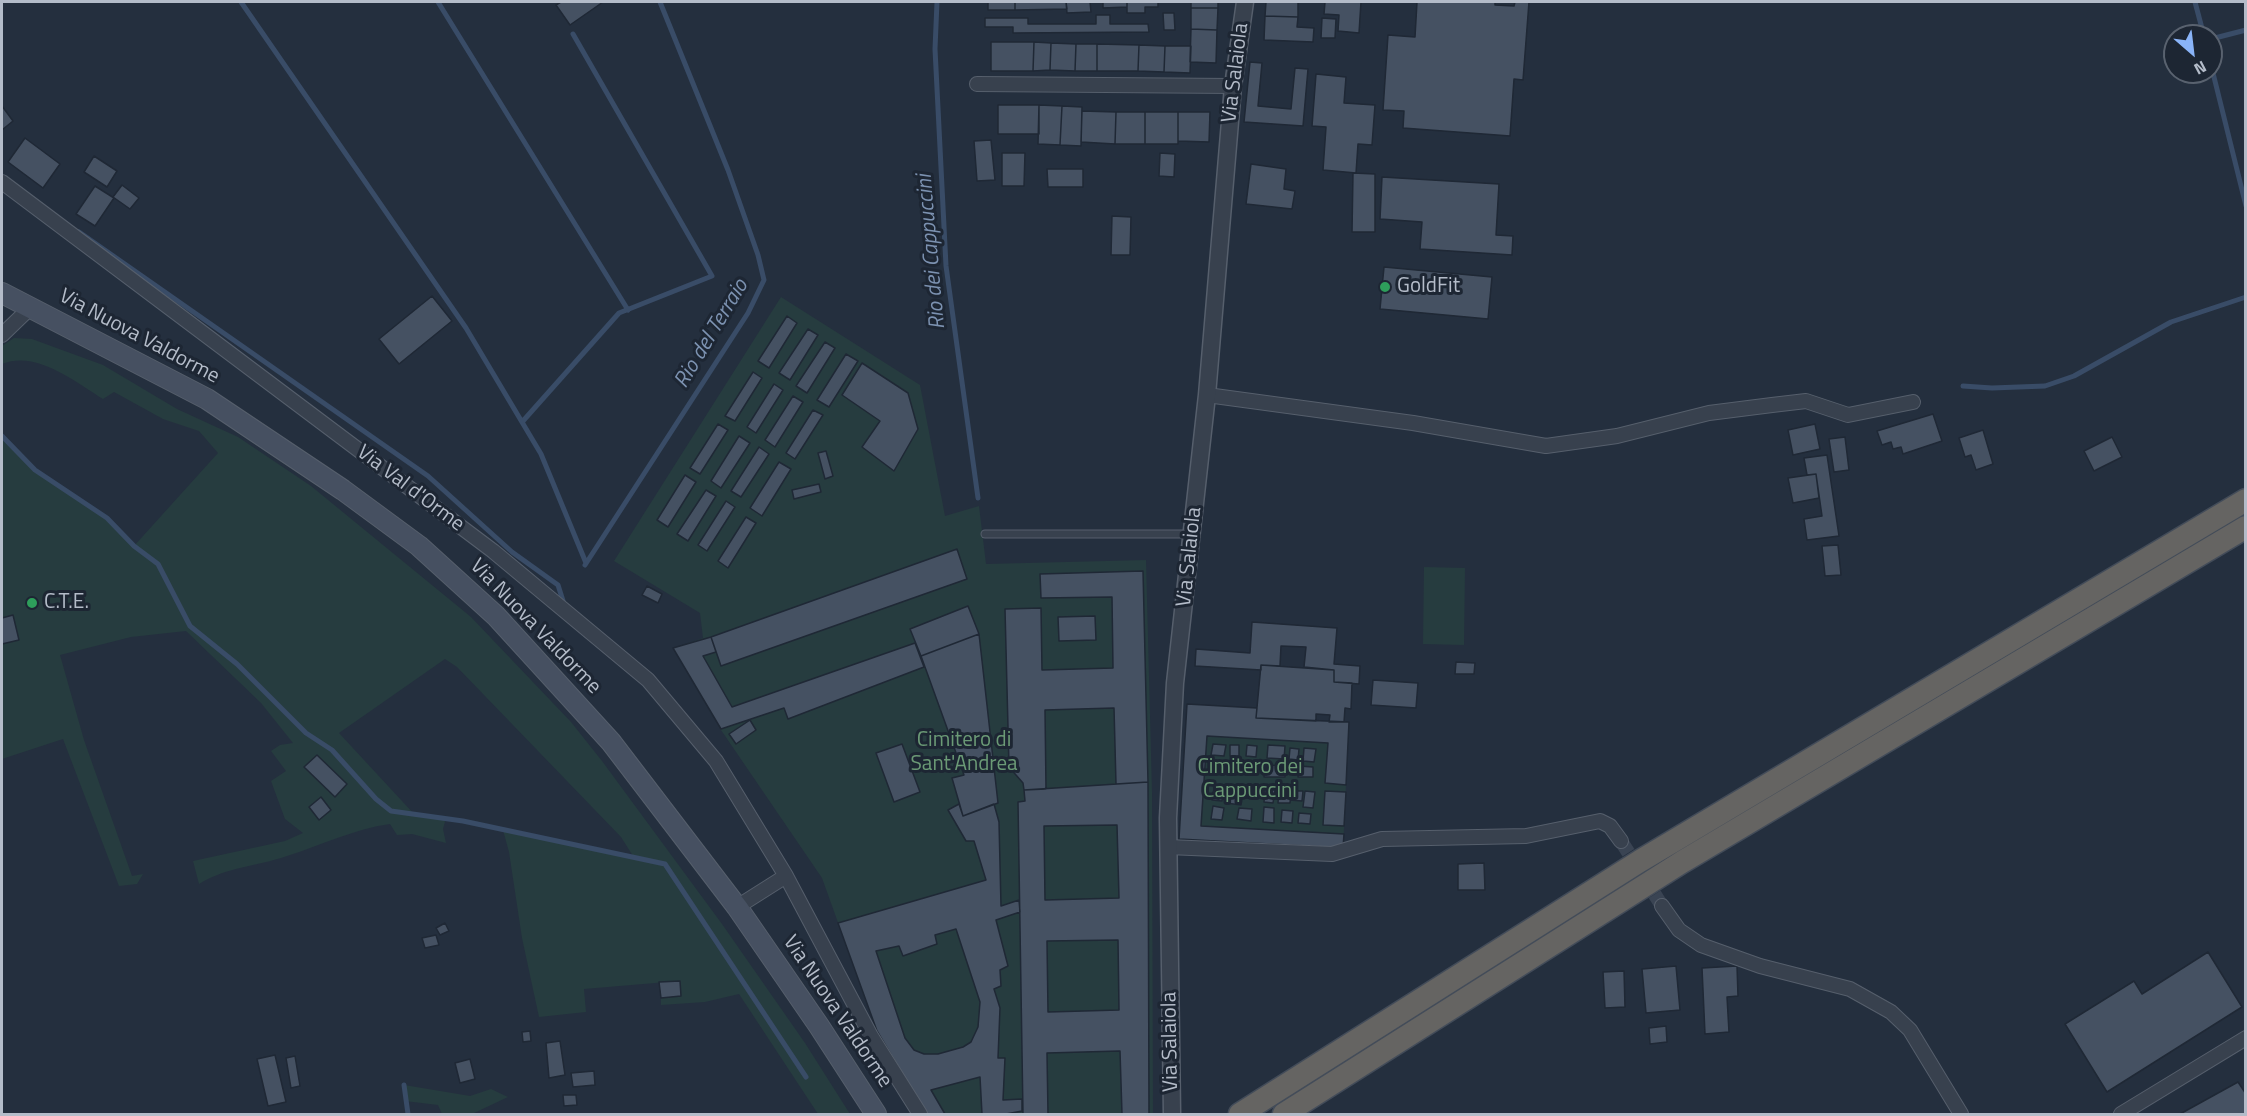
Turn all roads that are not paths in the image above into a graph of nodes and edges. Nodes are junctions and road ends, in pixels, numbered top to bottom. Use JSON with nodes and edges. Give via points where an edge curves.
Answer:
{"nodes":[{"id":1,"x":1245,"y":2,"type":"edge"},
{"id":2,"x":977,"y":84,"type":"dead end"},
{"id":3,"x":1233,"y":86,"type":"junction"},
{"id":4,"x":2,"y":182,"type":"edge"},
{"id":5,"x":2,"y":293,"type":"edge"},
{"id":6,"x":31,"y":307,"type":"junction"},
{"id":7,"x":2,"y":335,"type":"edge"},
{"id":8,"x":1207,"y":395,"type":"junction"},
{"id":9,"x":1913,"y":402,"type":"dead end"},
{"id":10,"x":2246,"y":500,"type":"edge"},
{"id":11,"x":2246,"y":527,"type":"edge"},
{"id":12,"x":986,"y":534,"type":"dead end"},
{"id":13,"x":1193,"y":534,"type":"junction"},
{"id":14,"x":1621,"y":841,"type":"tunnel mouth"},
{"id":15,"x":1168,"y":847,"type":"junction"},
{"id":16,"x":786,"y":876,"type":"junction"},
{"id":17,"x":1662,"y":906,"type":"tunnel mouth"},
{"id":18,"x":737,"y":907,"type":"junction"},
{"id":19,"x":2246,"y":1038,"type":"edge"},
{"id":20,"x":876,"y":1114,"type":"edge"},
{"id":21,"x":920,"y":1114,"type":"edge"},
{"id":22,"x":1172,"y":1114,"type":"edge"},
{"id":23,"x":1240,"y":1114,"type":"edge"},
{"id":24,"x":1284,"y":1114,"type":"edge"},
{"id":25,"x":1961,"y":1114,"type":"edge"},
{"id":26,"x":2121,"y":1114,"type":"edge"}],
"edges":[{"from":1,"to":3,"type":"street","name":"Via Salaiola"},
{"from":2,"to":3,"type":"street"},
{"from":3,"to":8,"type":"street","name":"Via Salaiola"},
{"from":4,"to":16,"type":"street","name":"Via Val d'Orme","via":[[493,551],[648,680],[716,761]]},
{"from":5,"to":6,"type":"main road","name":"Via Nuova Valdorme"},
{"from":6,"to":7,"type":"street"},
{"from":6,"to":18,"type":"main road","name":"Via Nuova Valdorme","via":[[207,399],[419,546],[496,616],[611,742]]},
{"from":8,"to":9,"type":"street","via":[[1546,446],[1617,436],[1709,413],[1772,405],[1806,401],[1848,415]]},
{"from":8,"to":13,"type":"street","name":"Via Salaiola"},
{"from":10,"to":23,"type":"highway","via":[[1640,861]]},
{"from":11,"to":24,"type":"highway","via":[[1682,862]]},
{"from":12,"to":13,"type":"lane"},
{"from":13,"to":15,"type":"street","name":"Via Salaiola","via":[[1175,683]]},
{"from":14,"to":15,"type":"street","via":[[1610,826],[1600,821],[1526,836],[1382,839],[1332,854]]},
{"from":15,"to":22,"type":"street","name":"Via Salaiola"},
{"from":16,"to":18,"type":"street"},
{"from":16,"to":21,"type":"street","name":"Via Val d'Orme","via":[[871,1036]]},
{"from":17,"to":25,"type":"street","via":[[1679,930],[1701,945],[1760,966],[1850,989],[1896,1016],[1917,1040]]},
{"from":18,"to":20,"type":"main road","name":"Via Nuova Valdorme"},
{"from":19,"to":26,"type":"street"}]}
